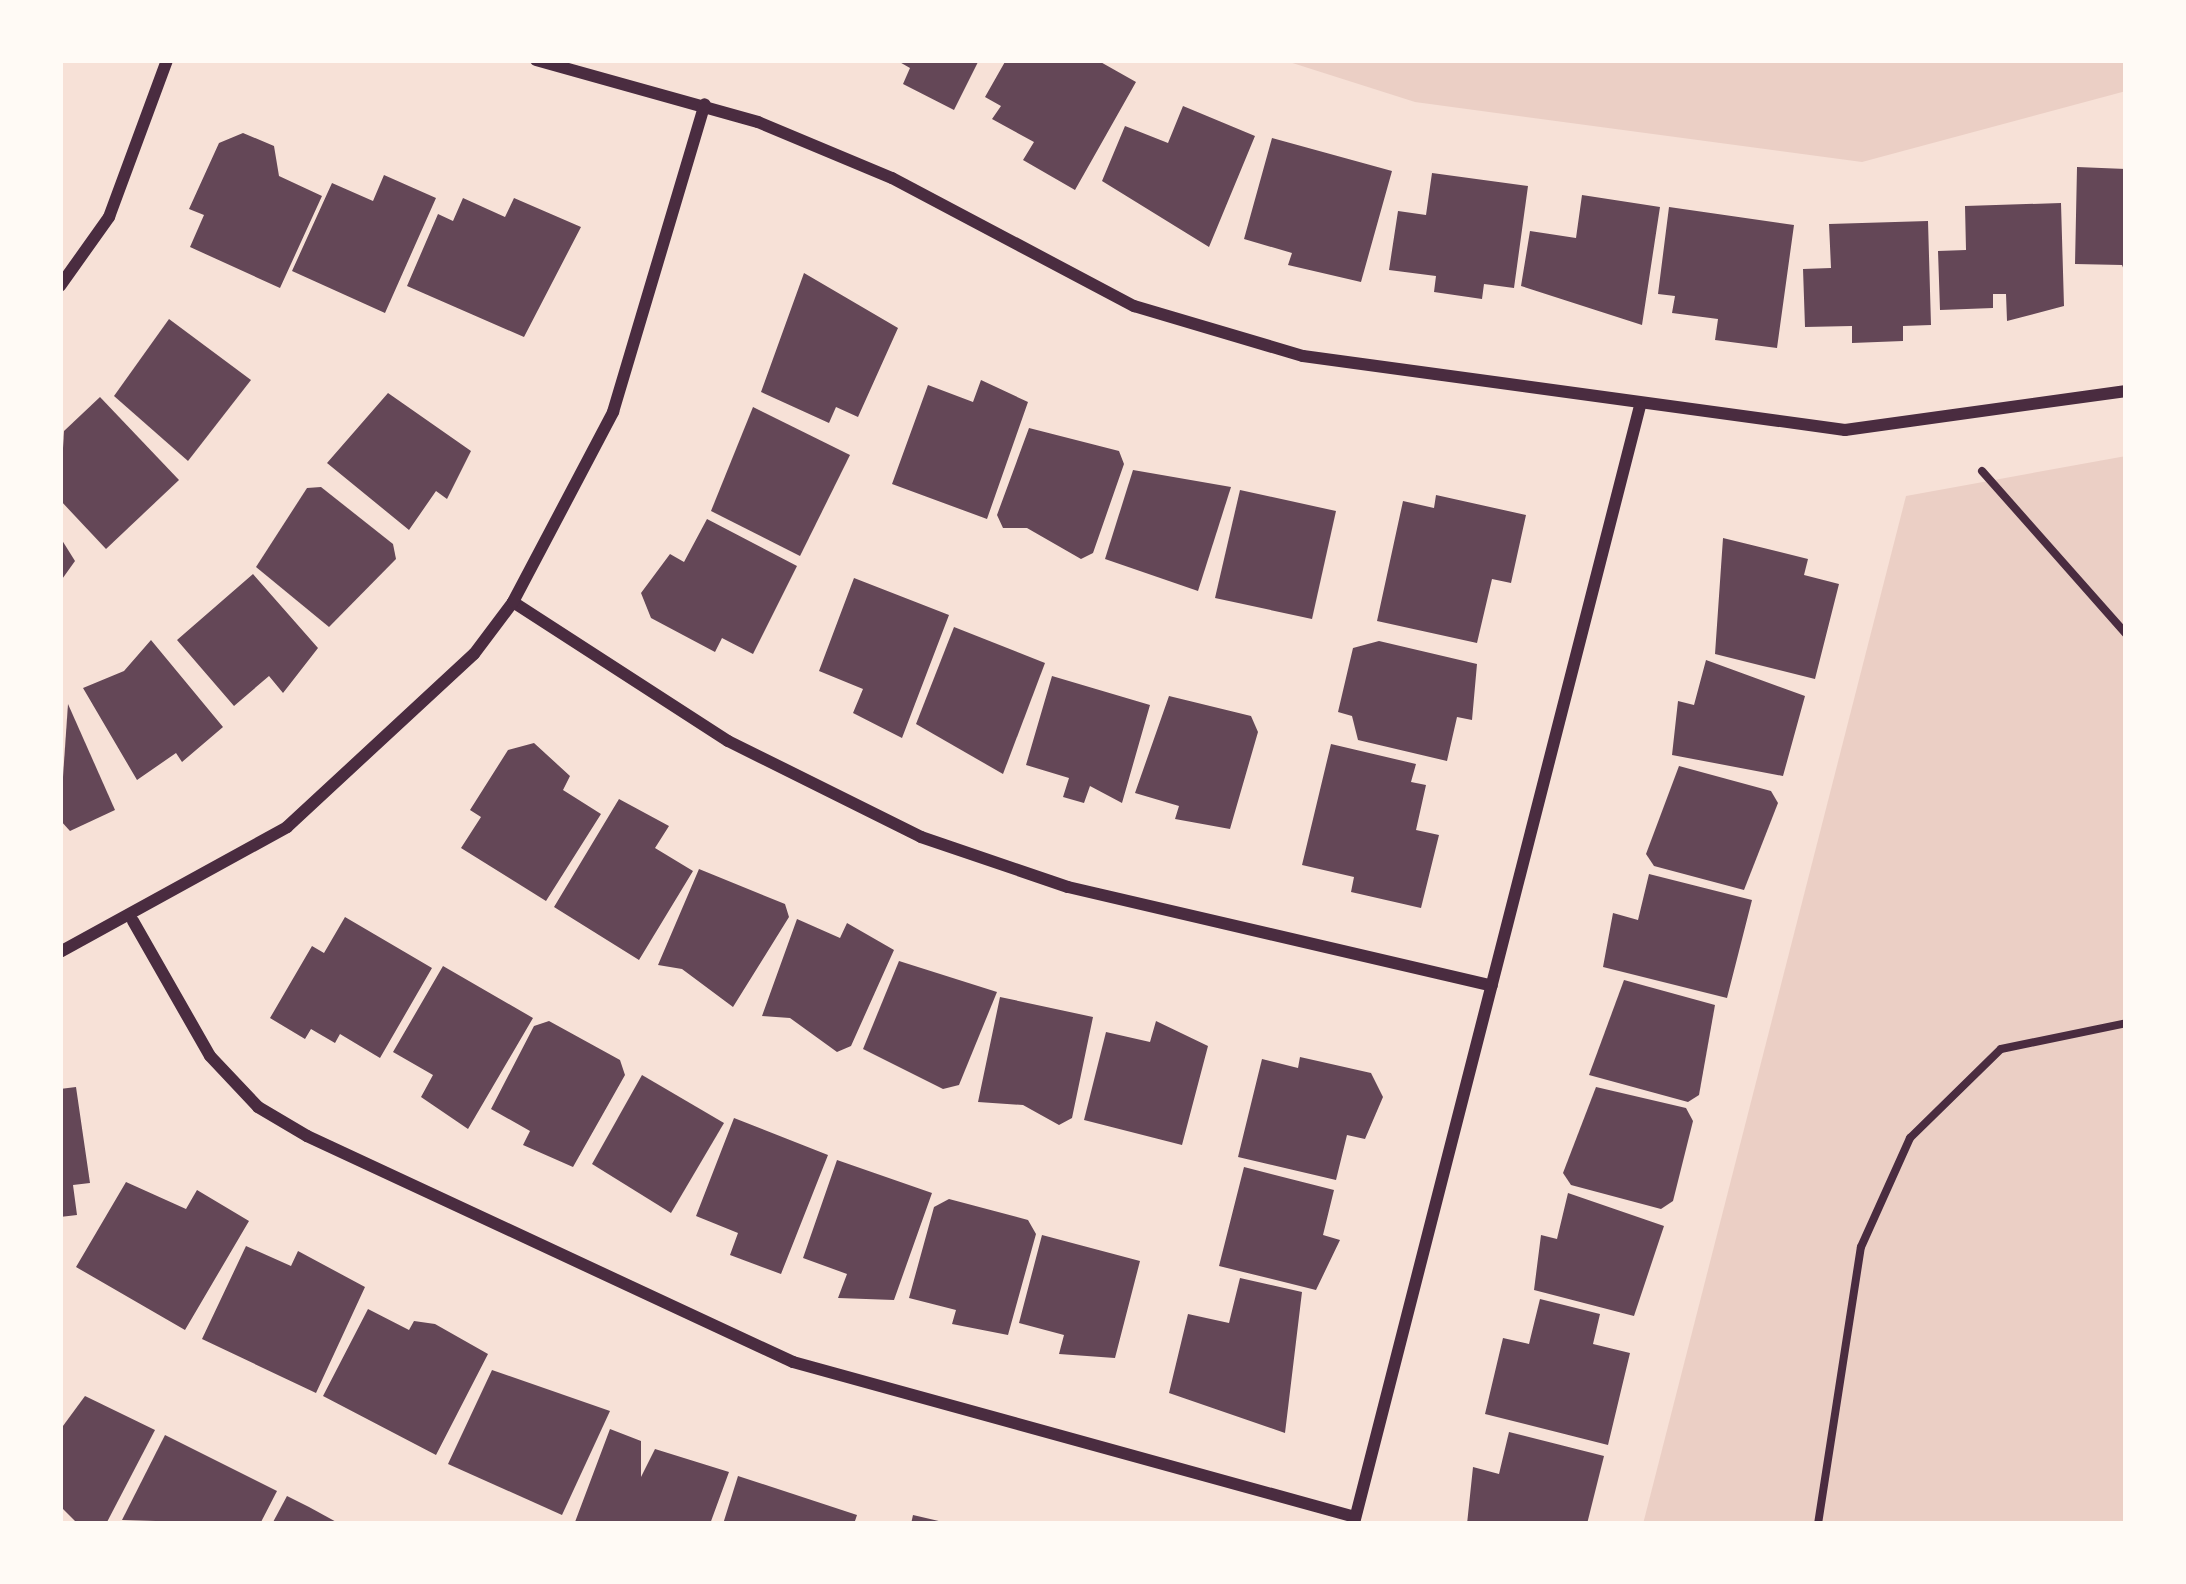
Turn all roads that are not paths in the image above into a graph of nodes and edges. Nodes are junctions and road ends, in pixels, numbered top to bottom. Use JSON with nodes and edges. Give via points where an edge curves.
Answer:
{"nodes":[{"id":1,"x":166,"y":60,"type":"edge"},
{"id":2,"x":536,"y":60,"type":"edge"},
{"id":3,"x":705,"y":104,"type":"junction"},
{"id":4,"x":60,"y":286,"type":"edge"},
{"id":5,"x":2126,"y":391,"type":"edge"},
{"id":6,"x":1640,"y":406,"type":"junction"},
{"id":7,"x":513,"y":602,"type":"junction"},
{"id":8,"x":134,"y":920,"type":"junction"},
{"id":9,"x":60,"y":952,"type":"edge"},
{"id":10,"x":1492,"y":986,"type":"junction"},
{"id":11,"x":1354,"y":1521,"type":"edge"}],
"edges":[{"from":1,"to":4,"type":"street","via":[[109,217]]},
{"from":2,"to":3,"type":"street"},
{"from":3,"to":6,"type":"street","via":[[892,178],[1077,280],[1187,326],[1303,356]]},
{"from":3,"to":7,"type":"street","via":[[614,412]]},
{"from":5,"to":6,"type":"street","via":[[1845,430]]},
{"from":6,"to":10,"type":"street"},
{"from":7,"to":8,"type":"street","via":[[327,795]]},
{"from":7,"to":10,"type":"street","via":[[728,741],[921,837],[1068,887]]},
{"from":8,"to":9,"type":"street"},
{"from":8,"to":11,"type":"street","via":[[210,1056],[258,1107],[307,1136],[793,1362]]},
{"from":10,"to":11,"type":"street"}]}
